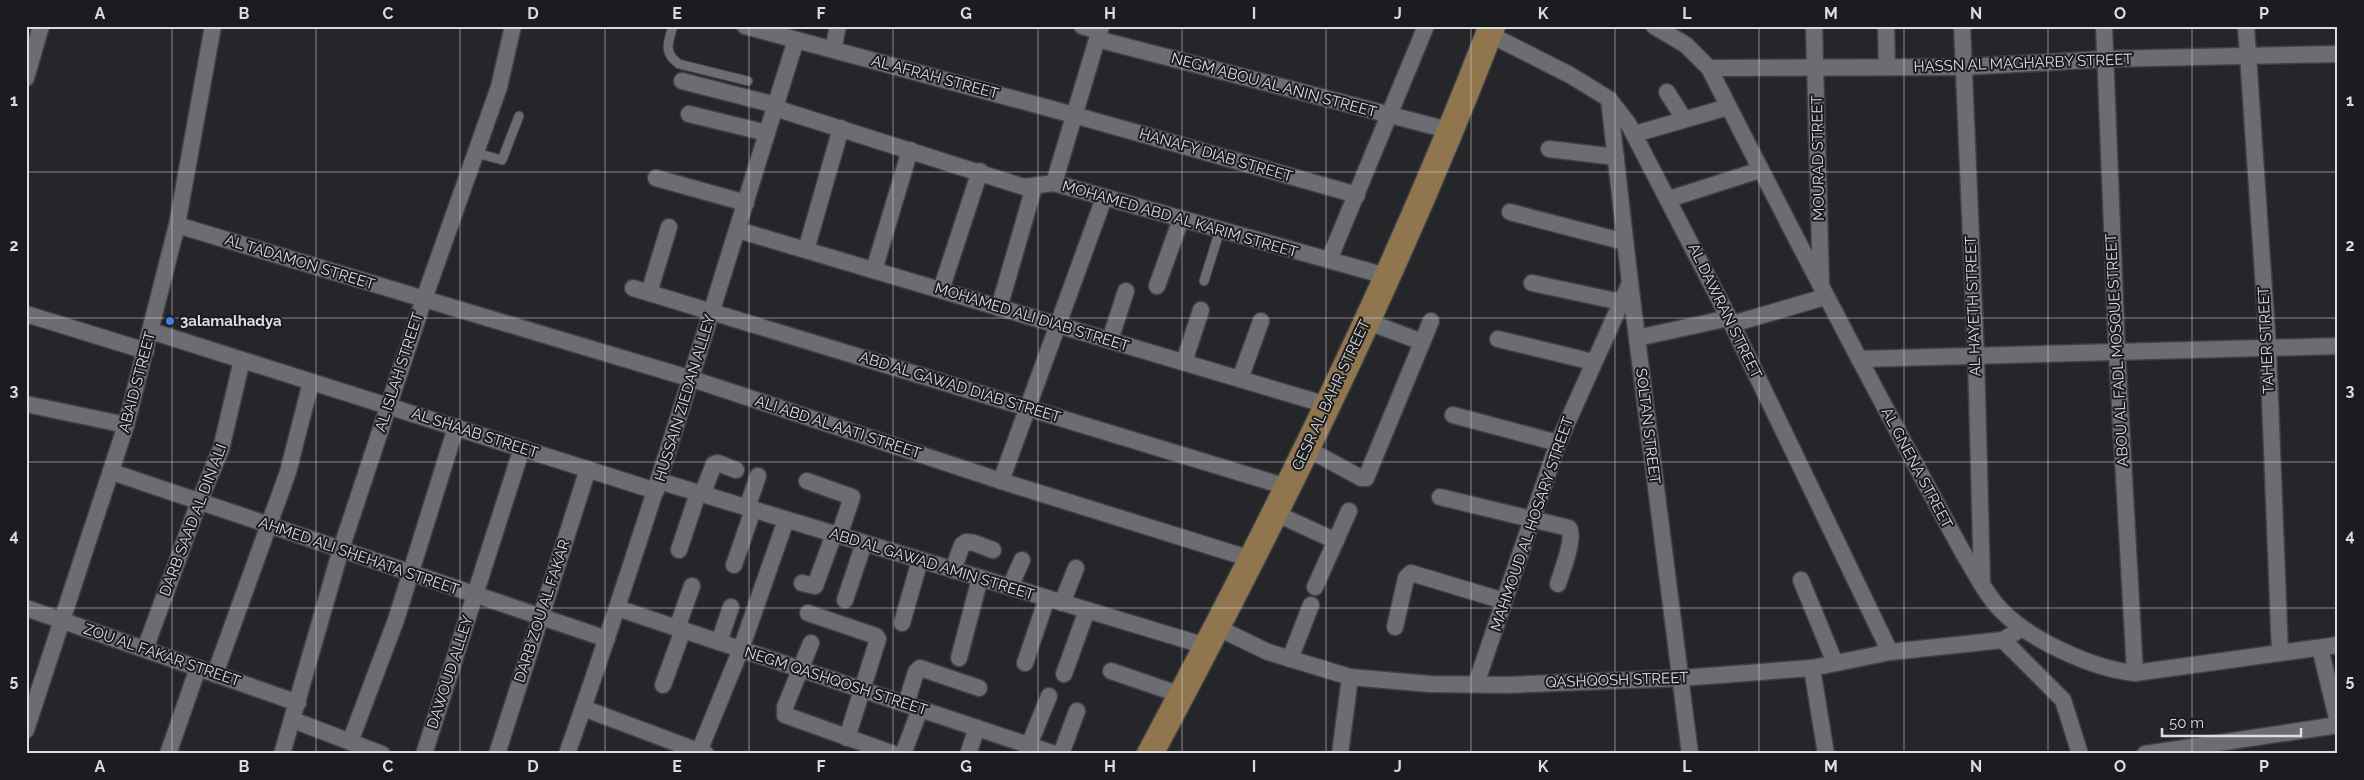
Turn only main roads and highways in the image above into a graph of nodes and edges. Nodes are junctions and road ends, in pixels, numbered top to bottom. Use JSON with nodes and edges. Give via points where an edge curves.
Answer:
{"nodes":[{"id":1,"x":1491,"y":30,"type":"edge"},
{"id":2,"x":1150,"y":754,"type":"edge"}],
"edges":[{"from":1,"to":2,"type":"main road","name":"GESR AL BAHR STREET","via":[[1452,131],[1327,405]]}]}
